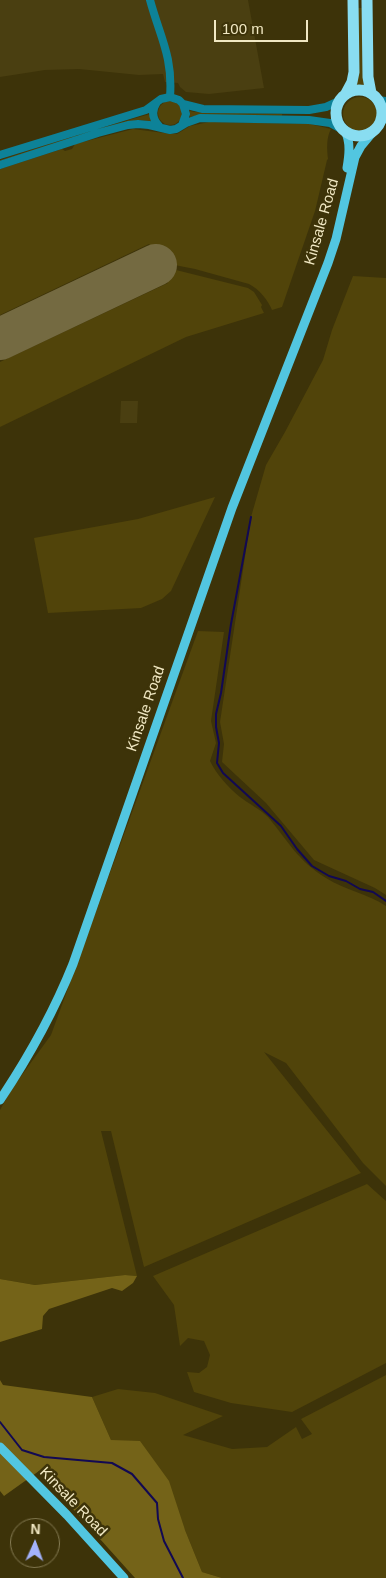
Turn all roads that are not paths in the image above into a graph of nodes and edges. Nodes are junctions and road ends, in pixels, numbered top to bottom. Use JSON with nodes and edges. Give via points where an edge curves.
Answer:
{"nodes":[{"id":1,"x":150,"y":0,"type":"edge"},
{"id":2,"x":353,"y":0,"type":"edge"},
{"id":3,"x":367,"y":0,"type":"edge"},
{"id":4,"x":170,"y":97,"type":"junction"},
{"id":5,"x":342,"y":98,"type":"junction"},
{"id":6,"x":379,"y":98,"type":"edge"},
{"id":7,"x":157,"y":102,"type":"junction"},
{"id":8,"x":183,"y":104,"type":"junction"},
{"id":9,"x":383,"y":119,"type":"edge"},
{"id":10,"x":160,"y":127,"type":"junction"},
{"id":11,"x":180,"y":127,"type":"junction"},
{"id":12,"x":344,"y":130,"type":"junction"},
{"id":13,"x":371,"y":134,"type":"junction"},
{"id":14,"x":0,"y":155,"type":"edge"},
{"id":15,"x":0,"y":165,"type":"edge"},
{"id":16,"x":304,"y":320,"type":"junction"},
{"id":17,"x":0,"y":1100,"type":"edge"},
{"id":18,"x":0,"y":1447,"type":"edge"},
{"id":19,"x":124,"y":1578,"type":"edge"}],
"edges":[{"from":1,"to":4,"type":"street","via":[[168,55]]},
{"from":2,"to":5,"type":"highway","via":[[354,72]]},
{"from":3,"to":6,"type":"highway","via":[[368,77]]},
{"from":4,"to":7,"type":"street"},
{"from":4,"to":8,"type":"street"},
{"from":5,"to":6,"type":"highway","via":[[358,90]]},
{"from":5,"to":8,"type":"street","via":[[326,107],[309,110],[203,108]]},
{"from":5,"to":12,"type":"highway","via":[[337,107],[337,119]]},
{"from":6,"to":9,"type":"highway"},
{"from":7,"to":10,"type":"street","via":[[153,115]]},
{"from":7,"to":14,"type":"street","via":[[146,110]]},
{"from":8,"to":11,"type":"street","via":[[186,114]]},
{"from":9,"to":13,"type":"highway"},
{"from":10,"to":11,"type":"street","via":[[170,130]]},
{"from":10,"to":15,"type":"street","via":[[128,125]]},
{"from":11,"to":12,"type":"street","via":[[196,119],[215,118],[309,120],[330,123]]},
{"from":12,"to":13,"type":"highway","via":[[357,136]]},
{"from":12,"to":16,"type":"main road","name":"Kinsale Road","via":[[349,150],[346,174]]},
{"from":13,"to":16,"type":"main road","name":"Kinsale Road","via":[[355,158],[336,239]]},
{"from":16,"to":17,"type":"main road","name":"Kinsale Road","via":[[232,508],[73,964],[31,1053]]},
{"from":18,"to":19,"type":"main road","name":"Kinsale Road","via":[[68,1515]]}]}
